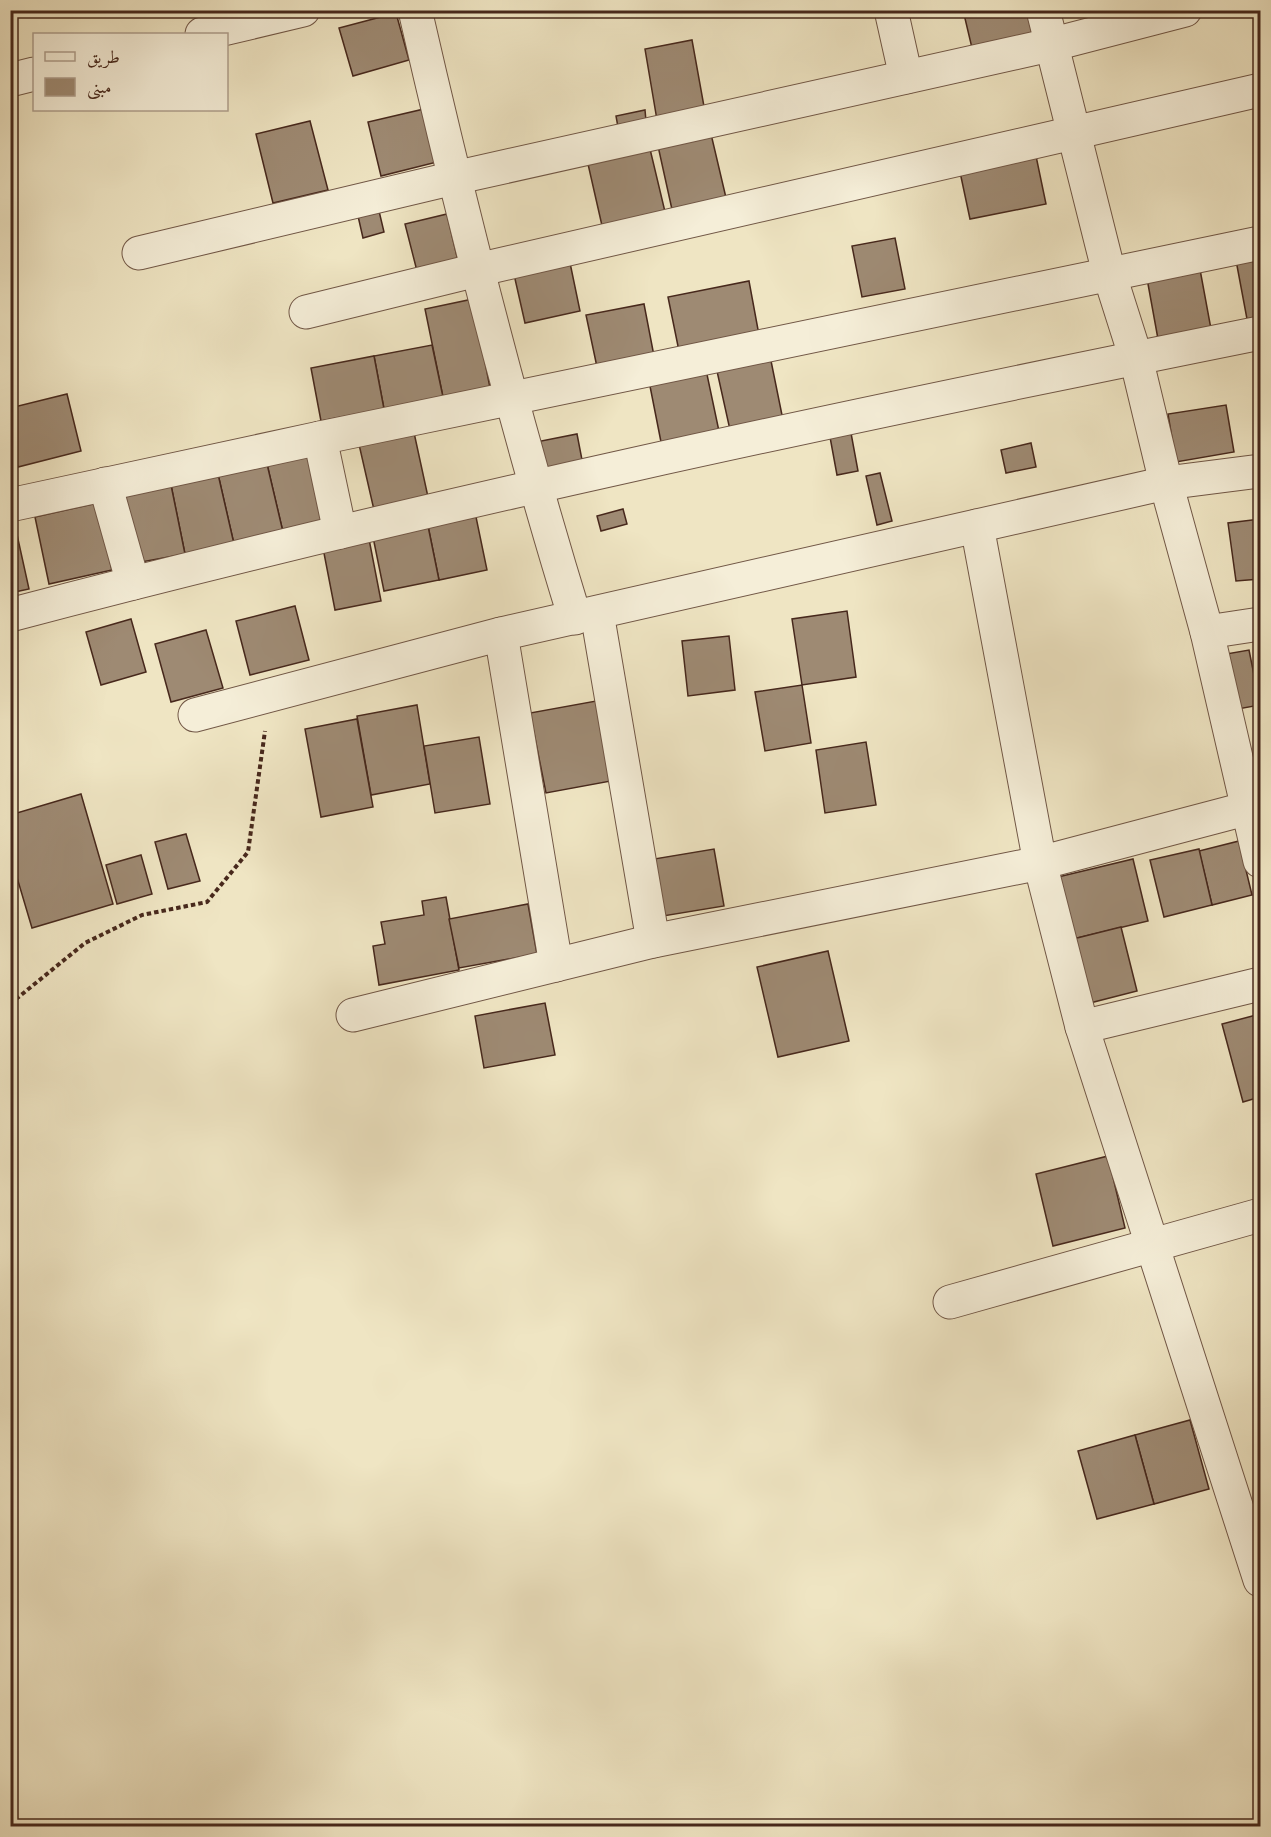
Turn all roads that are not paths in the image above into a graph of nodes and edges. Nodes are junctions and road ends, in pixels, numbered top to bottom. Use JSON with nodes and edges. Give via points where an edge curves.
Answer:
{"nodes":[{"id":1,"x":303,"y":10,"type":"edge"},
{"id":2,"x":415,"y":10,"type":"edge"},
{"id":3,"x":891,"y":10,"type":"edge"},
{"id":4,"x":1042,"y":10,"type":"edge"},
{"id":5,"x":1185,"y":10,"type":"edge"},
{"id":6,"x":206,"y":33,"type":"edge"},
{"id":7,"x":1050,"y":45,"type":"junction"},
{"id":8,"x":33,"y":74,"type":"edge"},
{"id":9,"x":906,"y":77,"type":"junction"},
{"id":10,"x":10,"y":80,"type":"edge"},
{"id":11,"x":1260,"y":90,"type":"edge"},
{"id":12,"x":1072,"y":134,"type":"junction"},
{"id":13,"x":454,"y":178,"type":"junction"},
{"id":14,"x":1260,"y":243,"type":"edge"},
{"id":15,"x":139,"y":253,"type":"dead end"},
{"id":16,"x":477,"y":270,"type":"junction"},
{"id":17,"x":1109,"y":273,"type":"junction"},
{"id":18,"x":306,"y":312,"type":"dead end"},
{"id":19,"x":1260,"y":333,"type":"edge"},
{"id":20,"x":1136,"y":358,"type":"junction"},
{"id":21,"x":511,"y":398,"type":"junction"},
{"id":22,"x":320,"y":438,"type":"junction"},
{"id":23,"x":1260,"y":471,"type":"edge"},
{"id":24,"x":1166,"y":483,"type":"junction"},
{"id":25,"x":105,"y":484,"type":"junction"},
{"id":26,"x":535,"y":487,"type":"junction"},
{"id":27,"x":10,"y":505,"type":"edge"},
{"id":28,"x":976,"y":526,"type":"junction"},
{"id":29,"x":340,"y":532,"type":"junction"},
{"id":30,"x":133,"y":583,"type":"junction"},
{"id":31,"x":10,"y":615,"type":"edge"},
{"id":32,"x":586,"y":615,"type":"junction"},
{"id":33,"x":1260,"y":624,"type":"edge"},
{"id":34,"x":1207,"y":632,"type":"junction"},
{"id":35,"x":501,"y":634,"type":"junction"},
{"id":36,"x":195,"y":715,"type":"dead end"},
{"id":37,"x":1254,"y":806,"type":"edge"},
{"id":38,"x":1260,"y":861,"type":"edge"},
{"id":39,"x":1040,"y":863,"type":"junction"},
{"id":40,"x":653,"y":941,"type":"junction"},
{"id":41,"x":556,"y":965,"type":"junction"},
{"id":42,"x":1260,"y":984,"type":"edge"},
{"id":43,"x":353,"y":1015,"type":"dead end"},
{"id":44,"x":1082,"y":1027,"type":"junction"},
{"id":45,"x":1260,"y":1215,"type":"edge"},
{"id":46,"x":1152,"y":1246,"type":"junction"},
{"id":47,"x":950,"y":1302,"type":"dead end"},
{"id":48,"x":1260,"y":1581,"type":"edge"}],
"edges":[{"from":1,"to":6,"type":"street"},
{"from":2,"to":13,"type":"street"},
{"from":3,"to":9,"type":"street"},
{"from":4,"to":7,"type":"street"},
{"from":5,"to":7,"type":"street"},
{"from":7,"to":9,"type":"street"},
{"from":7,"to":12,"type":"street"},
{"from":8,"to":10,"type":"street"},
{"from":9,"to":13,"type":"street"},
{"from":11,"to":12,"type":"street"},
{"from":12,"to":16,"type":"street"},
{"from":12,"to":17,"type":"street"},
{"from":13,"to":15,"type":"street"},
{"from":13,"to":16,"type":"street"},
{"from":14,"to":17,"type":"street"},
{"from":16,"to":18,"type":"street"},
{"from":16,"to":21,"type":"street"},
{"from":17,"to":20,"type":"street"},
{"from":17,"to":21,"type":"street"},
{"from":19,"to":20,"type":"street"},
{"from":20,"to":24,"type":"street"},
{"from":20,"to":26,"type":"street"},
{"from":21,"to":22,"type":"street"},
{"from":21,"to":26,"type":"street"},
{"from":22,"to":25,"type":"street"},
{"from":22,"to":29,"type":"street"},
{"from":23,"to":24,"type":"street"},
{"from":24,"to":28,"type":"street"},
{"from":24,"to":34,"type":"street"},
{"from":25,"to":27,"type":"street"},
{"from":25,"to":30,"type":"street"},
{"from":26,"to":29,"type":"street"},
{"from":26,"to":32,"type":"street"},
{"from":28,"to":32,"type":"street"},
{"from":28,"to":39,"type":"street"},
{"from":29,"to":30,"type":"street"},
{"from":30,"to":31,"type":"street"},
{"from":32,"to":35,"type":"street"},
{"from":32,"to":40,"type":"street"},
{"from":33,"to":34,"type":"street"},
{"from":34,"to":37,"type":"street"},
{"from":35,"to":36,"type":"street"},
{"from":35,"to":41,"type":"street"},
{"from":37,"to":38,"type":"street"},
{"from":37,"to":39,"type":"street"},
{"from":39,"to":40,"type":"street"},
{"from":39,"to":44,"type":"street"},
{"from":40,"to":41,"type":"street"},
{"from":41,"to":43,"type":"street"},
{"from":42,"to":44,"type":"street"},
{"from":44,"to":46,"type":"street"},
{"from":45,"to":46,"type":"street"},
{"from":46,"to":47,"type":"street"},
{"from":46,"to":48,"type":"street"}]}
